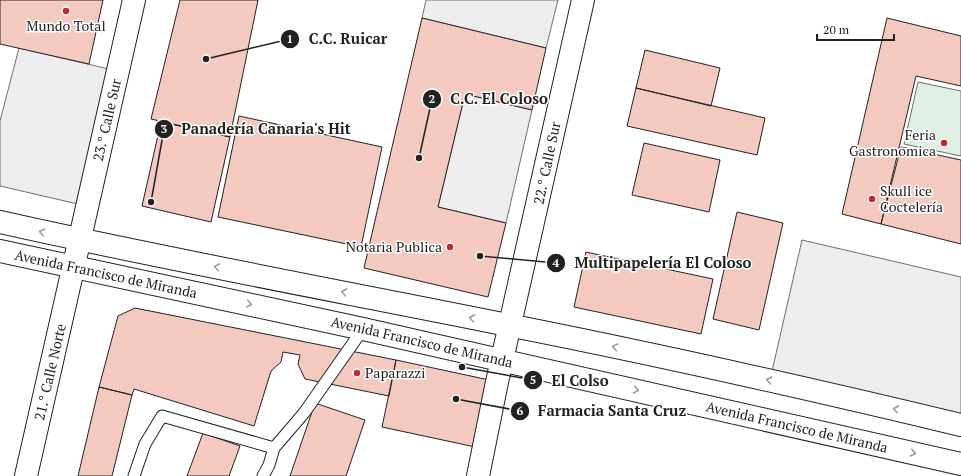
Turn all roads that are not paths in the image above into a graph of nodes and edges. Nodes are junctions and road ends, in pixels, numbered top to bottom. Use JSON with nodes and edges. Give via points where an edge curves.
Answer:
{"nodes":[{"id":1,"x":134,"y":0,"type":"edge"},
{"id":2,"x":583,"y":0,"type":"edge"},
{"id":3,"x":0,"y":222,"type":"edge"},
{"id":4,"x":80,"y":240,"type":"junction"},
{"id":5,"x":0,"y":251,"type":"edge"},
{"id":6,"x":74,"y":267,"type":"junction"},
{"id":7,"x":510,"y":326,"type":"junction"},
{"id":8,"x":363,"y":329,"type":"junction"},
{"id":9,"x":502,"y":360,"type":"junction"},
{"id":10,"x":961,"y":425,"type":"edge"},
{"id":11,"x":274,"y":448,"type":"junction"},
{"id":12,"x":961,"y":464,"type":"edge"},
{"id":13,"x":26,"y":476,"type":"edge"},
{"id":14,"x":134,"y":476,"type":"edge"},
{"id":15,"x":263,"y":476,"type":"edge"},
{"id":16,"x":478,"y":476,"type":"edge"}],
"edges":[{"from":1,"to":4,"type":"street","name":"23.° Calle Sur"},
{"from":2,"to":7,"type":"street","name":"22.° Calle Sur"},
{"from":4,"to":3,"type":"street","name":"Avenida Francisco de Miranda","one_way":true},
{"from":4,"to":6,"type":"street","name":"23.° Calle Sur"},
{"from":7,"to":4,"type":"street","name":"Avenida Francisco de Miranda","one_way":true},
{"from":5,"to":6,"type":"street","name":"Avenida Francisco de Miranda"},
{"from":6,"to":8,"type":"street","name":"Avenida Francisco de Miranda","one_way":true},
{"from":6,"to":13,"type":"street","name":"21.° Calle Norte"},
{"from":7,"to":9,"type":"street","name":"22.° Calle Sur"},
{"from":10,"to":7,"type":"street","name":"Avenida Francisco de Miranda","one_way":true,"via":[[770,380]]},
{"from":8,"to":9,"type":"street","name":"Avenida Francisco de Miranda"},
{"from":8,"to":11,"type":"lane","via":[[304,413]]},
{"from":9,"to":12,"type":"street","name":"Avenida Francisco de Miranda","one_way":true},
{"from":9,"to":16,"type":"street","name":"22.° Calle Sur"},
{"from":11,"to":14,"type":"lane","via":[[162,416],[145,444]]},
{"from":11,"to":15,"type":"lane"}]}
